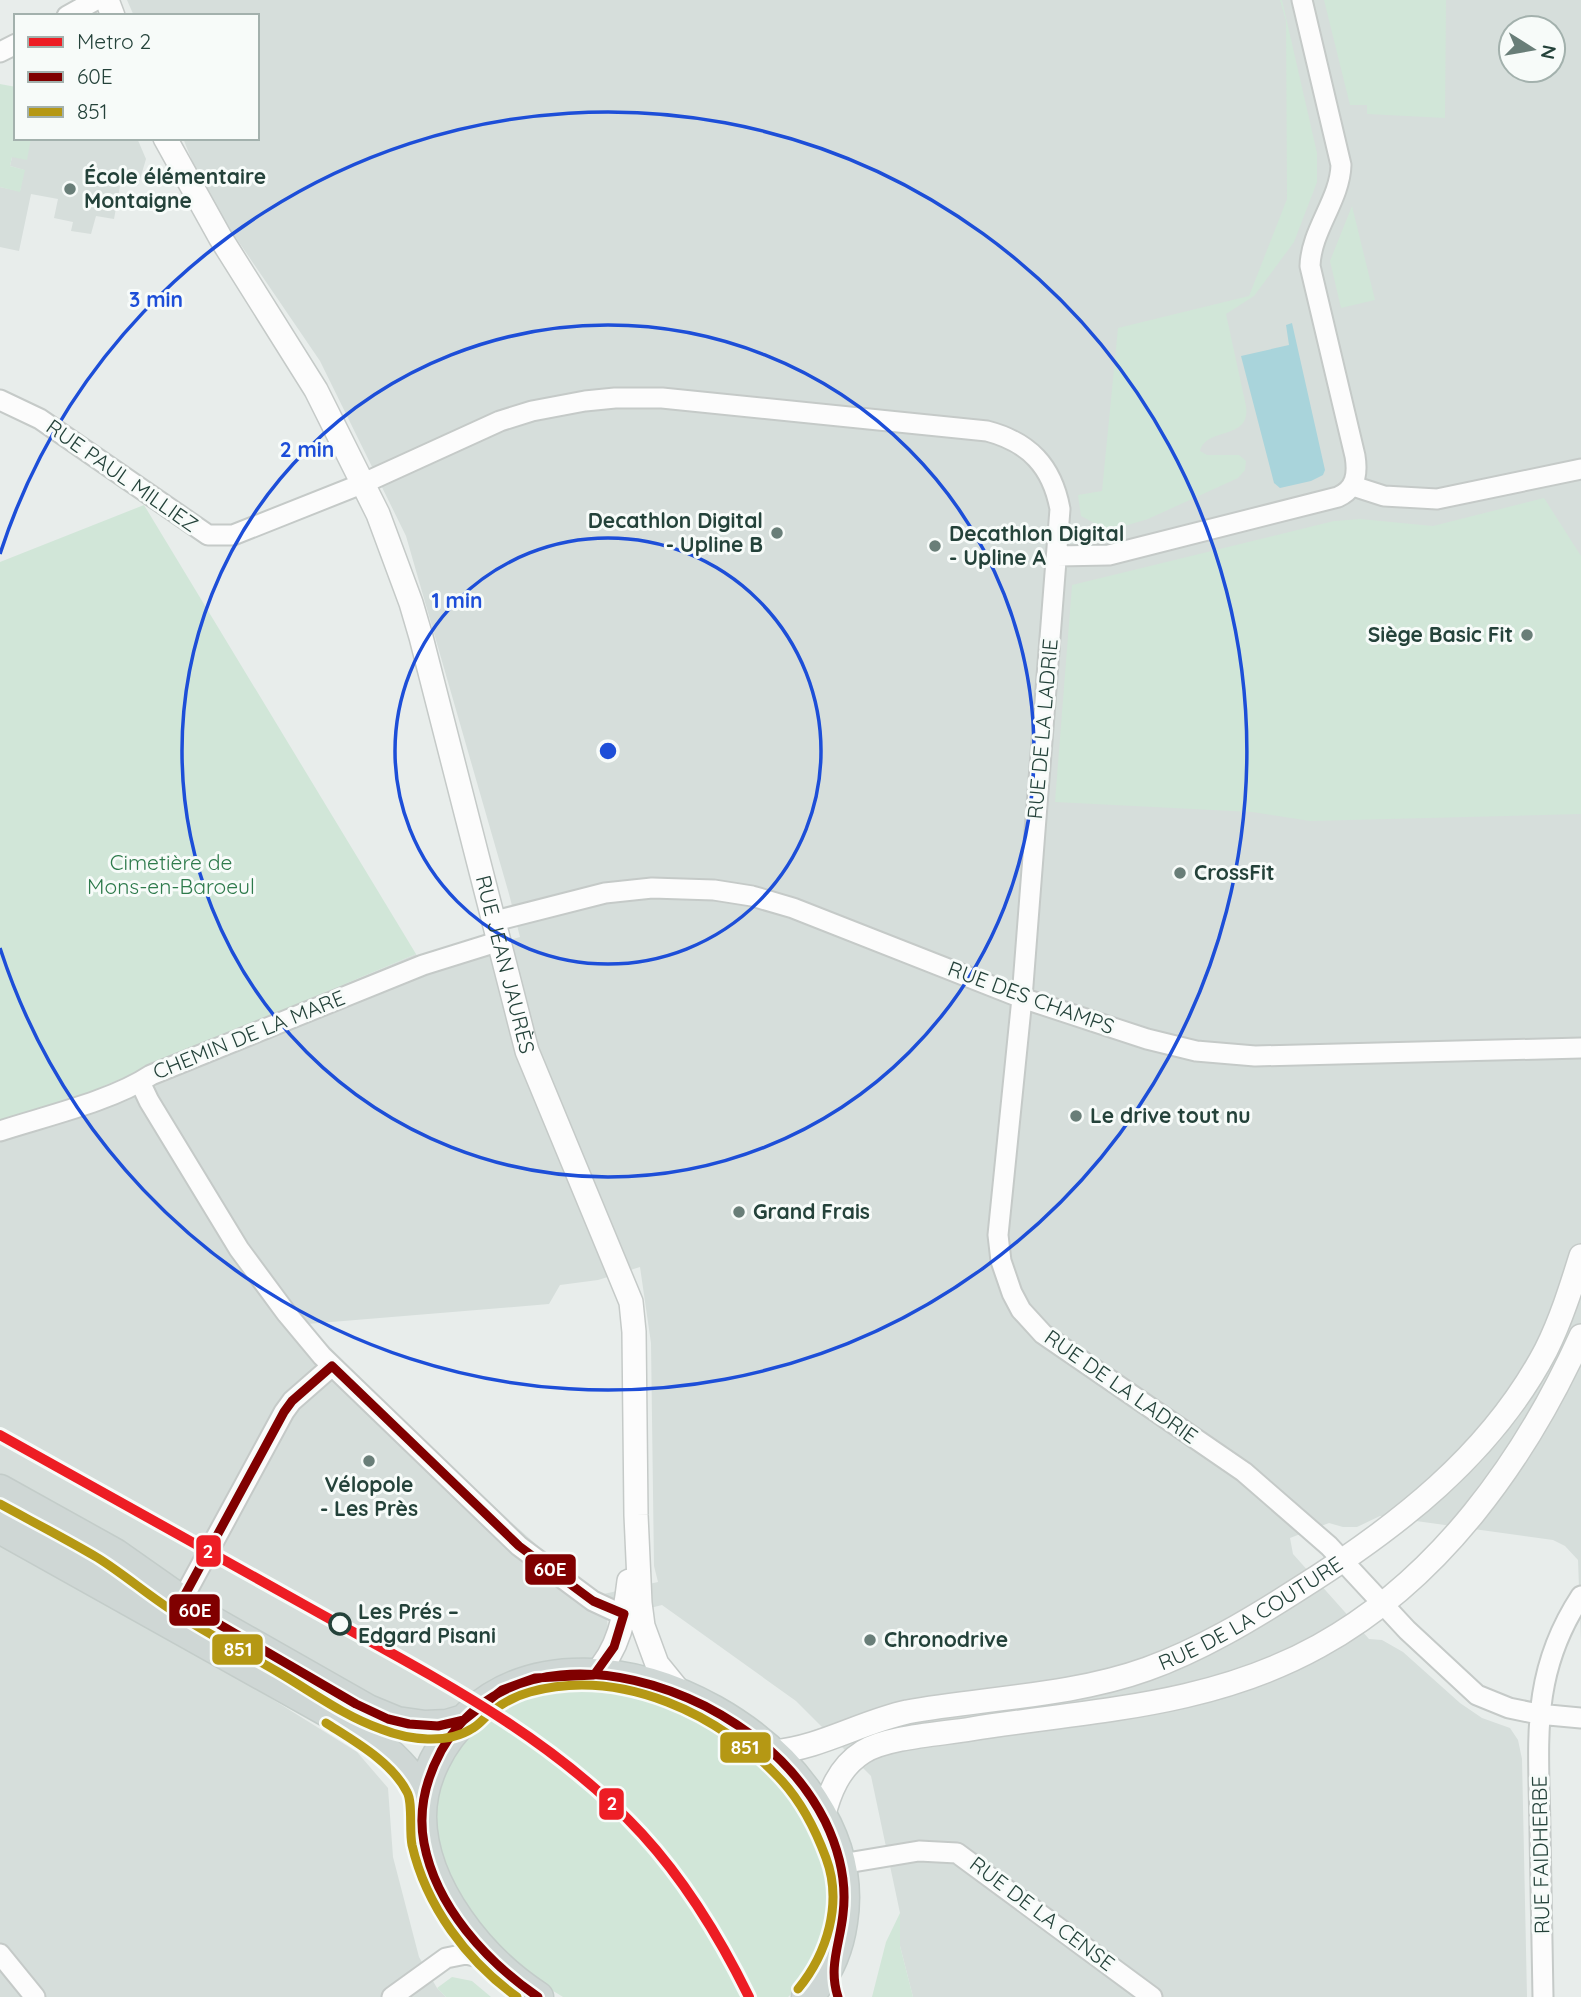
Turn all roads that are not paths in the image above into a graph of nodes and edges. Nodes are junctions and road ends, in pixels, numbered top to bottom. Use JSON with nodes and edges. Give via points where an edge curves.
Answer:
{"nodes":[{"id":1,"x":96,"y":0,"type":"edge"},
{"id":2,"x":1302,"y":0,"type":"edge"},
{"id":3,"x":71,"y":14,"type":"edge"},
{"id":4,"x":166,"y":140,"type":"edge"},
{"id":5,"x":0,"y":400,"type":"edge"},
{"id":6,"x":1581,"y":469,"type":"edge"},
{"id":7,"x":364,"y":484,"type":"junction"},
{"id":8,"x":1353,"y":486,"type":"junction"},
{"id":9,"x":1057,"y":556,"type":"junction"},
{"id":10,"x":497,"y":931,"type":"junction"},
{"id":11,"x":1022,"y":998,"type":"junction"},
{"id":12,"x":1581,"y":1048,"type":"edge"},
{"id":13,"x":140,"y":1082,"type":"junction"},
{"id":14,"x":0,"y":1131,"type":"edge"},
{"id":15,"x":1581,"y":1256,"type":"edge"},
{"id":16,"x":1581,"y":1336,"type":"edge"},
{"id":17,"x":332,"y":1366,"type":"junction"},
{"id":18,"x":0,"y":1490,"type":"edge"},
{"id":19,"x":636,"y":1515,"type":"junction"},
{"id":20,"x":0,"y":1528,"type":"edge"},
{"id":21,"x":1336,"y":1553,"type":"junction"},
{"id":22,"x":1581,"y":1596,"type":"edge"},
{"id":23,"x":181,"y":1602,"type":"junction"},
{"id":24,"x":1383,"y":1604,"type":"junction"},
{"id":25,"x":624,"y":1614,"type":"junction"},
{"id":26,"x":645,"y":1632,"type":"junction"},
{"id":27,"x":594,"y":1675,"type":"junction"},
{"id":28,"x":684,"y":1696,"type":"junction"},
{"id":29,"x":1538,"y":1714,"type":"junction"},
{"id":30,"x":1581,"y":1718,"type":"edge"},
{"id":31,"x":464,"y":1720,"type":"junction"},
{"id":32,"x":773,"y":1752,"type":"junction"},
{"id":33,"x":423,"y":1795,"type":"junction"},
{"id":34,"x":823,"y":1818,"type":"junction"},
{"id":35,"x":841,"y":1864,"type":"junction"},
{"id":36,"x":454,"y":1915,"type":"junction"},
{"id":37,"x":0,"y":1954,"type":"edge"},
{"id":38,"x":446,"y":1958,"type":"junction"},
{"id":39,"x":492,"y":1960,"type":"junction"},
{"id":40,"x":831,"y":1964,"type":"junction"},
{"id":41,"x":35,"y":1997,"type":"edge"},
{"id":42,"x":392,"y":1997,"type":"edge"},
{"id":43,"x":538,"y":1997,"type":"edge"},
{"id":44,"x":807,"y":1997,"type":"edge"},
{"id":45,"x":838,"y":1997,"type":"edge"},
{"id":46,"x":1152,"y":1997,"type":"edge"},
{"id":47,"x":1543,"y":1997,"type":"edge"}],
"edges":[{"from":1,"to":3,"type":"street"},
{"from":2,"to":8,"type":"street","via":[[1340,160],[1340,178],[1312,248],[1310,266],[1356,456]]},
{"from":4,"to":7,"type":"street","name":"RUE JEAN JAURÈS","via":[[220,237],[304,370]]},
{"from":5,"to":7,"type":"street","name":"RUE PAUL MILLIEZ","via":[[40,419],[208,535],[233,535]]},
{"from":6,"to":8,"type":"street","via":[[1437,499],[1384,496]]},
{"from":7,"to":9,"type":"street","name":"RUE DE LA LADRIE","via":[[500,421],[550,407],[615,398],[662,398],[987,431],[1030,452],[1051,477],[1060,509]]},
{"from":7,"to":10,"type":"street","name":"RUE JEAN JAURÈS","via":[[416,621]]},
{"from":8,"to":9,"type":"street","via":[[1338,497],[1109,555]]},
{"from":9,"to":11,"type":"street","name":"RUE DE LA LADRIE"},
{"from":10,"to":11,"type":"street","name":"RUE DES CHAMPS","via":[[604,893],[652,888],[714,890],[793,908]]},
{"from":10,"to":13,"type":"street","name":"CHEMIN DE LA MARE"},
{"from":10,"to":19,"type":"street","name":"RUE JEAN JAURÈS","via":[[531,1065],[631,1302]]},
{"from":11,"to":12,"type":"street","name":"RUE DES CHAMPS","via":[[1147,1040],[1217,1054]]},
{"from":11,"to":21,"type":"street","name":"RUE DE LA LADRIE","via":[[998,1235],[1005,1274],[1021,1310],[1057,1345],[1244,1472]]},
{"from":13,"to":14,"type":"street","name":"CHEMIN DE LA MARE"},
{"from":13,"to":17,"type":"street","via":[[239,1249]]},
{"from":15,"to":21,"type":"street","name":"RUE DE LA COUTURE","via":[[1546,1350],[1497,1423],[1433,1492]]},
{"from":16,"to":24,"type":"street","name":"RUE DE LA COUTURE","via":[[1545,1410],[1505,1472],[1454,1535]]},
{"from":17,"to":23,"type":"street","via":[[284,1412]]},
{"from":17,"to":25,"type":"street","via":[[519,1546],[593,1601]]},
{"from":18,"to":23,"type":"main road","via":[[115,1554]]},
{"from":19,"to":25,"type":"street","name":"RUE JEAN JAURÈS"},
{"from":19,"to":26,"type":"street","name":"RUE JEAN JAURÈS"},
{"from":20,"to":33,"type":"main road","via":[[352,1726],[393,1757]]},
{"from":21,"to":24,"type":"street","name":"RUE DE LA LADRIE"},
{"from":21,"to":32,"type":"street","name":"RUE DE LA COUTURE","via":[[1286,1597],[1214,1639],[1147,1669],[1071,1687],[907,1712],[797,1749]]},
{"from":22,"to":29,"type":"street","name":"RUE FAIDHERBE","via":[[1553,1649]]},
{"from":23,"to":31,"type":"main road","via":[[376,1714],[425,1726]]},
{"from":24,"to":29,"type":"street","name":"RUE DE LA LADRIE","via":[[1477,1695]]},
{"from":24,"to":34,"type":"street","name":"RUE DE LA COUTURE","via":[[1308,1652],[1216,1690],[871,1747],[841,1772]]},
{"from":25,"to":26,"type":"street"},
{"from":25,"to":27,"type":"street","name":"RUE JEAN JAURÈS","via":[[614,1647]]},
{"from":26,"to":28,"type":"street","name":"RUE JEAN JAURÈS","via":[[657,1664]]},
{"from":27,"to":28,"type":"main road","via":[[644,1683]]},
{"from":27,"to":31,"type":"main road","via":[[523,1681],[495,1695]]},
{"from":28,"to":32,"type":"main road","via":[[727,1718]]},
{"from":29,"to":30,"type":"street","name":"RUE DE LA LADRIE"},
{"from":29,"to":47,"type":"street","name":"RUE FAIDHERBE"},
{"from":31,"to":33,"type":"main road","via":[[436,1759]]},
{"from":32,"to":34,"type":"main road","via":[[804,1787]]},
{"from":33,"to":36,"type":"main road","via":[[427,1851]]},
{"from":34,"to":35,"type":"main road"},
{"from":35,"to":40,"type":"main road","via":[[844,1912]]},
{"from":35,"to":46,"type":"street","name":"RUE DE LA CENSE","via":[[919,1851],[965,1856]]},
{"from":36,"to":38,"type":"street","via":[[454,1937]]},
{"from":36,"to":39,"type":"main road"},
{"from":37,"to":41,"type":"street"},
{"from":38,"to":39,"type":"street","via":[[466,1954]]},
{"from":38,"to":42,"type":"street"},
{"from":39,"to":43,"type":"main road"},
{"from":40,"to":44,"type":"main road"},
{"from":40,"to":45,"type":"main road"}]}
